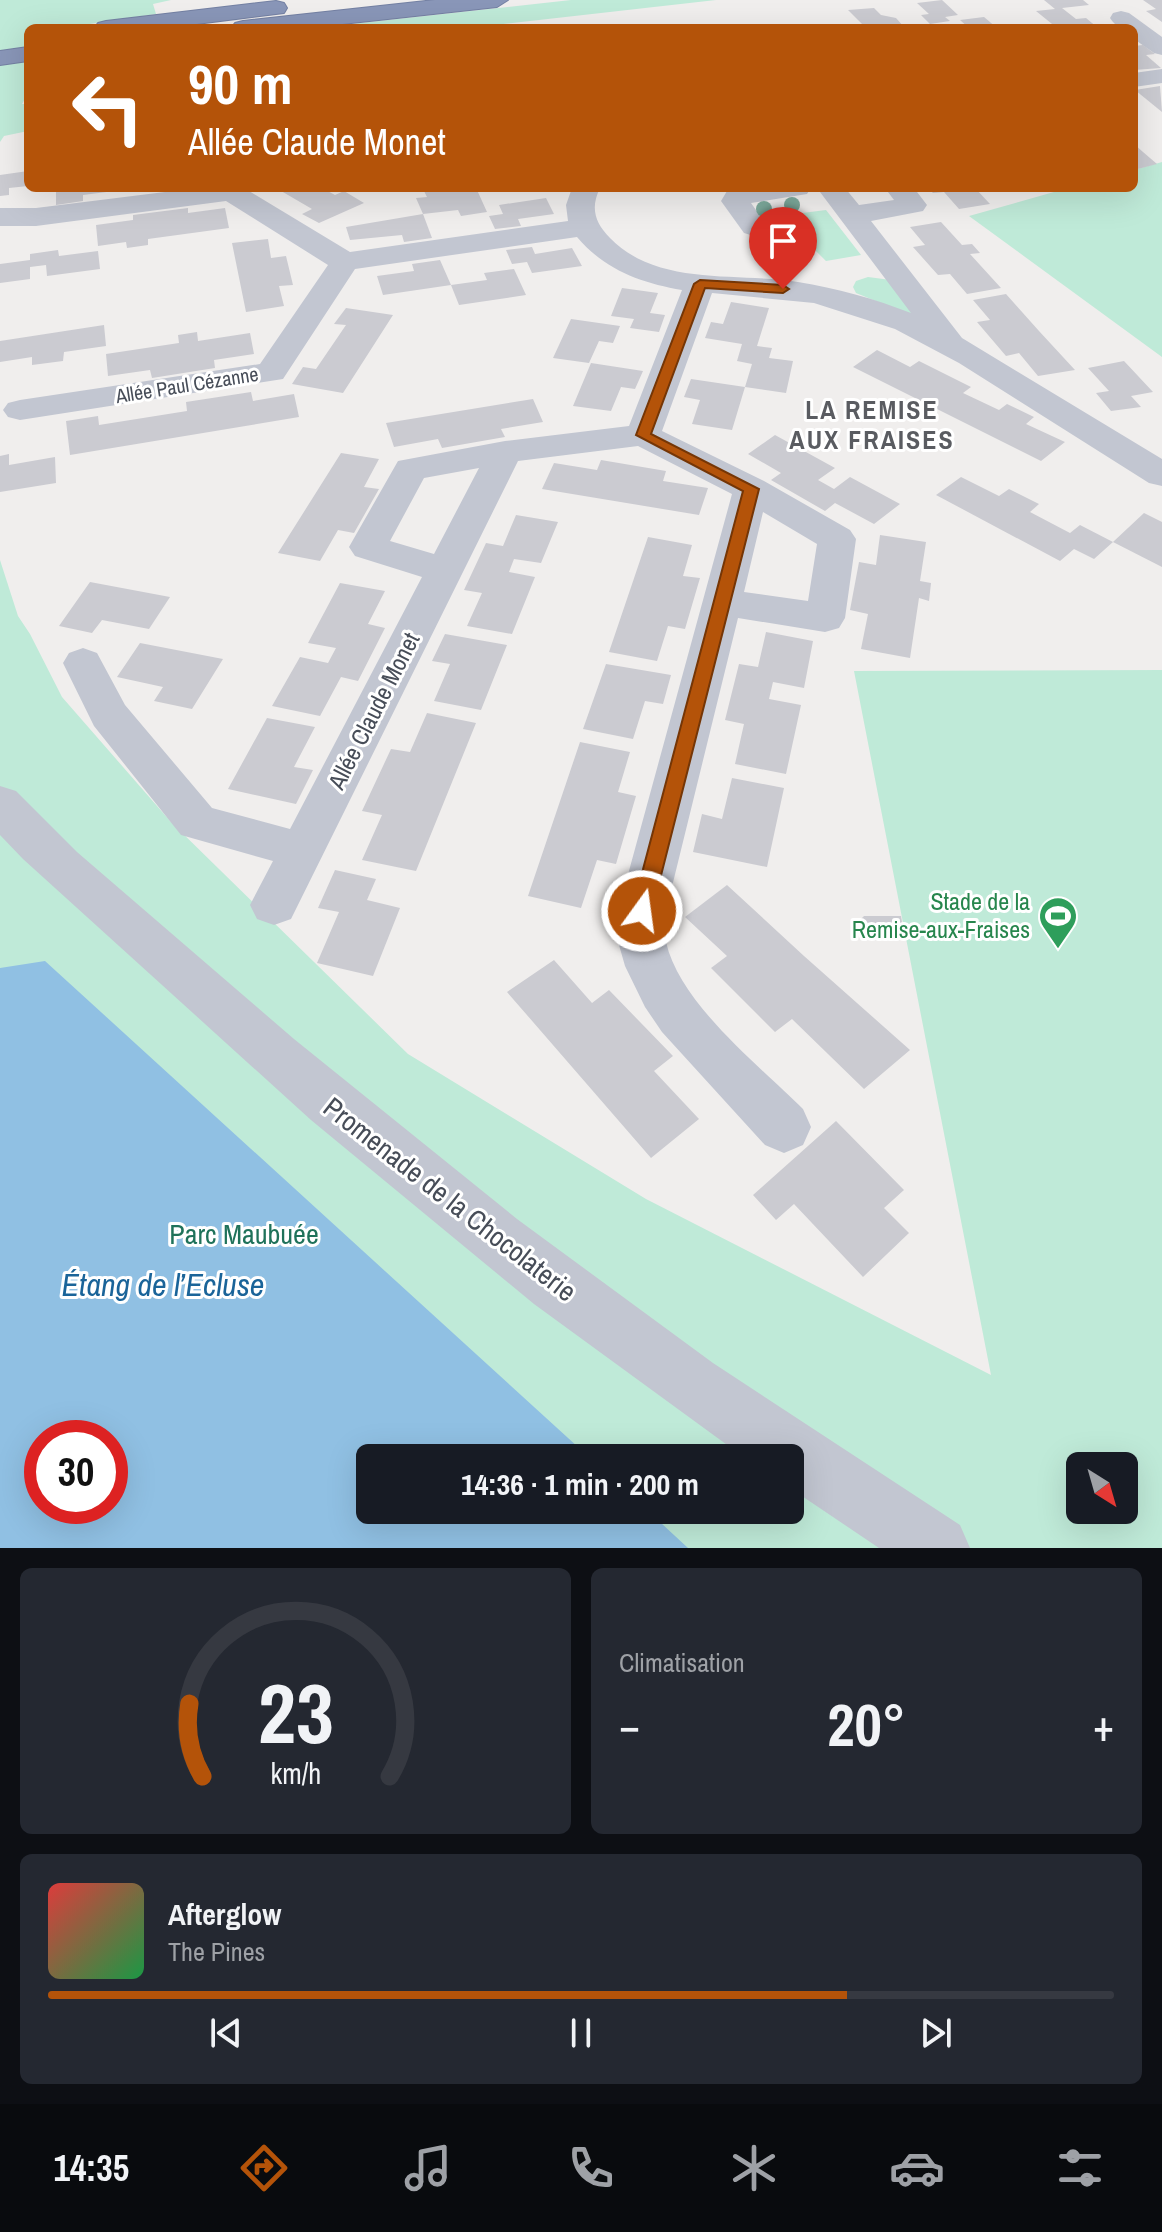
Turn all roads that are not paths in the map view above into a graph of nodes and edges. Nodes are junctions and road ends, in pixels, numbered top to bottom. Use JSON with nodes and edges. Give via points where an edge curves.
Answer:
{"nodes":[{"id":1,"x":342,"y":0,"type":"edge"},
{"id":2,"x":497,"y":0,"type":"edge"},
{"id":3,"x":1121,"y":18,"type":"dead end"},
{"id":4,"x":140,"y":24,"type":"edge"},
{"id":5,"x":279,"y":24,"type":"edge"},
{"id":6,"x":1129,"y":24,"type":"edge"},
{"id":7,"x":1138,"y":30,"type":"edge"},
{"id":8,"x":24,"y":38,"type":"edge"},
{"id":9,"x":0,"y":41,"type":"edge"},
{"id":10,"x":1162,"y":48,"type":"edge"},
{"id":11,"x":24,"y":55,"type":"edge"},
{"id":12,"x":0,"y":58,"type":"edge"},
{"id":13,"x":1162,"y":76,"type":"edge"},
{"id":14,"x":1138,"y":79,"type":"edge"},
{"id":15,"x":585,"y":192,"type":"edge"},
{"id":16,"x":770,"y":192,"type":"edge"},
{"id":17,"x":834,"y":192,"type":"edge"},
{"id":18,"x":902,"y":192,"type":"edge"},
{"id":19,"x":853,"y":215,"type":"junction"},
{"id":20,"x":0,"y":217,"type":"edge"},
{"id":21,"x":585,"y":227,"type":"junction"},
{"id":22,"x":754,"y":227,"type":"dead end"},
{"id":23,"x":345,"y":262,"type":"junction"},
{"id":24,"x":871,"y":271,"type":"junction"},
{"id":25,"x":700,"y":284,"type":"junction"},
{"id":26,"x":783,"y":289,"type":"junction"},
{"id":27,"x":951,"y":344,"type":"junction"},
{"id":28,"x":20,"y":410,"type":"dead end"},
{"id":29,"x":643,"y":435,"type":"junction"},
{"id":30,"x":505,"y":452,"type":"junction"},
{"id":31,"x":1162,"y":475,"type":"edge"},
{"id":32,"x":751,"y":489,"type":"junction"},
{"id":33,"x":446,"y":571,"type":"junction"},
{"id":34,"x":723,"y":602,"type":"junction"},
{"id":35,"x":83,"y":663,"type":"dead end"},
{"id":36,"x":0,"y":804,"type":"edge"},
{"id":37,"x":302,"y":851,"type":"junction"},
{"id":38,"x":274,"y":905,"type":"dead end"},
{"id":39,"x":784,"y":1127,"type":"dead end"},
{"id":40,"x":937,"y":1548,"type":"edge"}],
"edges":[{"from":1,"to":4,"type":"highway"},
{"from":2,"to":5,"type":"highway"},
{"from":3,"to":6,"type":"street"},
{"from":7,"to":10,"type":"street"},
{"from":8,"to":9,"type":"highway"},
{"from":11,"to":12,"type":"highway"},
{"from":13,"to":14,"type":"street"},
{"from":15,"to":21,"type":"street","via":[[580,211]]},
{"from":16,"to":22,"type":"street","via":[[735,201]]},
{"from":17,"to":19,"type":"street"},
{"from":18,"to":19,"type":"street","via":[[913,205]]},
{"from":19,"to":24,"type":"street"},
{"from":20,"to":23,"type":"street","via":[[231,192]]},
{"from":21,"to":23,"type":"street"},
{"from":21,"to":25,"type":"street","via":[[621,260]]},
{"from":23,"to":28,"type":"street","name":"Allée Paul Cézanne","via":[[271,372]]},
{"from":24,"to":26,"type":"street"},
{"from":24,"to":27,"type":"street"},
{"from":25,"to":26,"type":"street"},
{"from":25,"to":29,"type":"street"},
{"from":26,"to":27,"type":"street","via":[[863,307]]},
{"from":27,"to":31,"type":"street"},
{"from":29,"to":30,"type":"street"},
{"from":29,"to":32,"type":"street"},
{"from":30,"to":33,"type":"street","name":"Allée Claude Monet"},
{"from":30,"to":33,"type":"street","via":[[411,469],[368,547]]},
{"from":32,"to":34,"type":"street"},
{"from":32,"to":34,"type":"street","via":[[837,539],[825,618]]},
{"from":33,"to":37,"type":"street","name":"Allée Claude Monet"},
{"from":34,"to":39,"type":"street","via":[[642,911],[642,942],[651,972],[682,1018]]},
{"from":35,"to":37,"type":"street","via":[[109,715],[197,822]]},
{"from":36,"to":40,"type":"street","name":"Promenade de la Chocolaterie","via":[[26,835],[325,1100],[467,1216],[612,1327]]},
{"from":37,"to":38,"type":"street","name":"Allée Claude Monet"}]}
